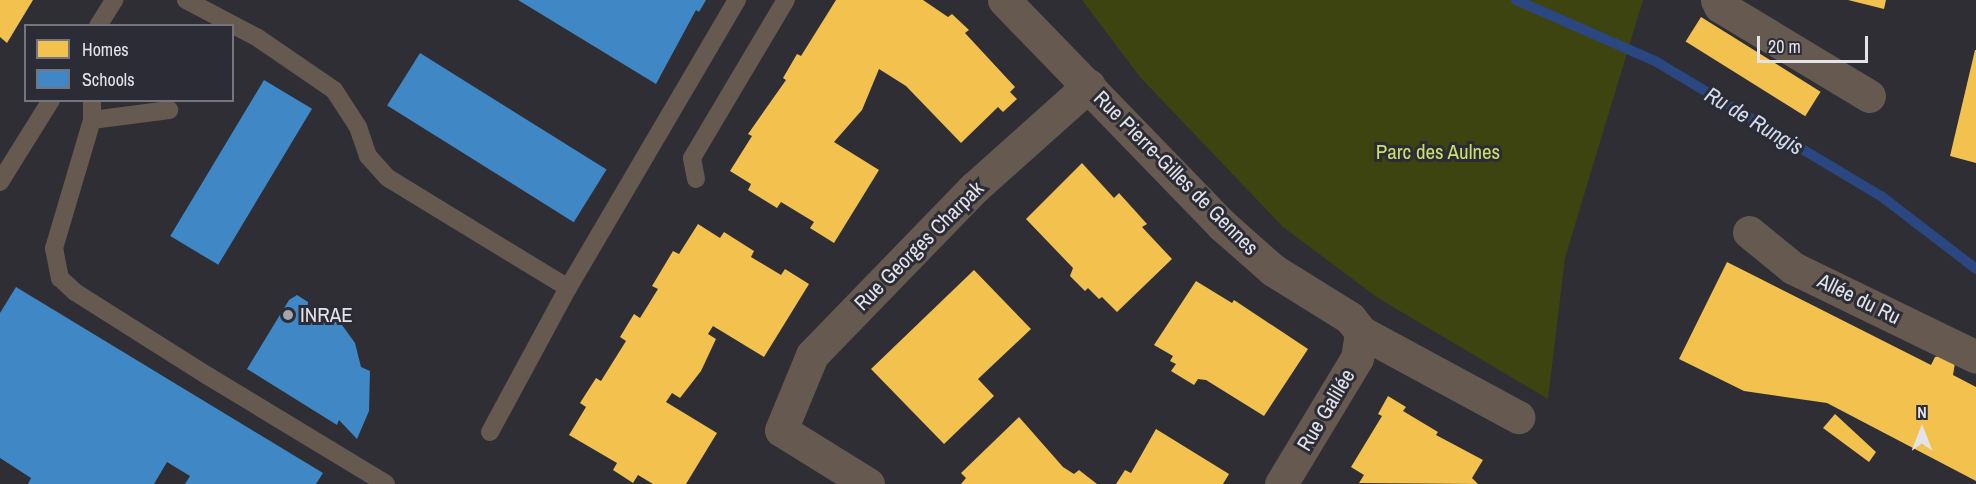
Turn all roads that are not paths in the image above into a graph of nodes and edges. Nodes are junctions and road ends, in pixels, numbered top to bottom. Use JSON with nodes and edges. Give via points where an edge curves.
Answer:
{"nodes":[{"id":1,"x":114,"y":0,"type":"edge"},
{"id":2,"x":186,"y":0,"type":"edge"},
{"id":3,"x":737,"y":0,"type":"edge"},
{"id":4,"x":786,"y":0,"type":"edge"},
{"id":5,"x":1004,"y":0,"type":"edge"},
{"id":6,"x":1717,"y":0,"type":"edge"},
{"id":7,"x":99,"y":24,"type":"edge"},
{"id":8,"x":231,"y":24,"type":"edge"},
{"id":9,"x":234,"y":25,"type":"edge"},
{"id":10,"x":1089,"y":85,"type":"junction"},
{"id":11,"x":1869,"y":96,"type":"dead end"},
{"id":12,"x":50,"y":102,"type":"edge"},
{"id":13,"x":92,"y":102,"type":"edge"},
{"id":14,"x":169,"y":110,"type":"dead end"},
{"id":15,"x":92,"y":120,"type":"junction"},
{"id":16,"x":696,"y":179,"type":"dead end"},
{"id":17,"x":0,"y":182,"type":"edge"},
{"id":18,"x":1749,"y":232,"type":"dead end"},
{"id":19,"x":568,"y":288,"type":"junction"},
{"id":20,"x":1361,"y":332,"type":"junction"},
{"id":21,"x":1976,"y":357,"type":"edge"},
{"id":22,"x":1518,"y":417,"type":"dead end"},
{"id":23,"x":490,"y":432,"type":"dead end"},
{"id":24,"x":386,"y":484,"type":"edge"},
{"id":25,"x":868,"y":484,"type":"edge"},
{"id":26,"x":1281,"y":484,"type":"edge"}],
"edges":[{"from":1,"to":7,"type":"lane"},
{"from":2,"to":8,"type":"lane"},
{"from":3,"to":19,"type":"lane"},
{"from":4,"to":16,"type":"lane","via":[[692,158]]},
{"from":5,"to":10,"type":"street","name":"Rue Pierre-Gilles de Gennes"},
{"from":6,"to":11,"type":"street","via":[[1720,6]]},
{"from":9,"to":19,"type":"lane","via":[[334,90],[358,127],[368,156],[388,178]]},
{"from":10,"to":20,"type":"street","name":"Rue Pierre-Gilles de Gennes","via":[[1222,225],[1273,270],[1350,318]]},
{"from":10,"to":25,"type":"street","name":"Rue Georges Charpak","via":[[974,189],[812,355],[781,430]]},
{"from":12,"to":17,"type":"lane"},
{"from":13,"to":15,"type":"lane"},
{"from":14,"to":15,"type":"lane"},
{"from":15,"to":24,"type":"lane","via":[[54,248],[56,270],[66,285]]},
{"from":18,"to":21,"type":"street","name":"Allée du Ru","via":[[1793,268]]},
{"from":19,"to":23,"type":"lane"},
{"from":20,"to":22,"type":"street","name":"Rue Pierre-Gilles de Gennes"},
{"from":20,"to":26,"type":"street","name":"Rue Galilée","via":[[1357,358]]}]}
